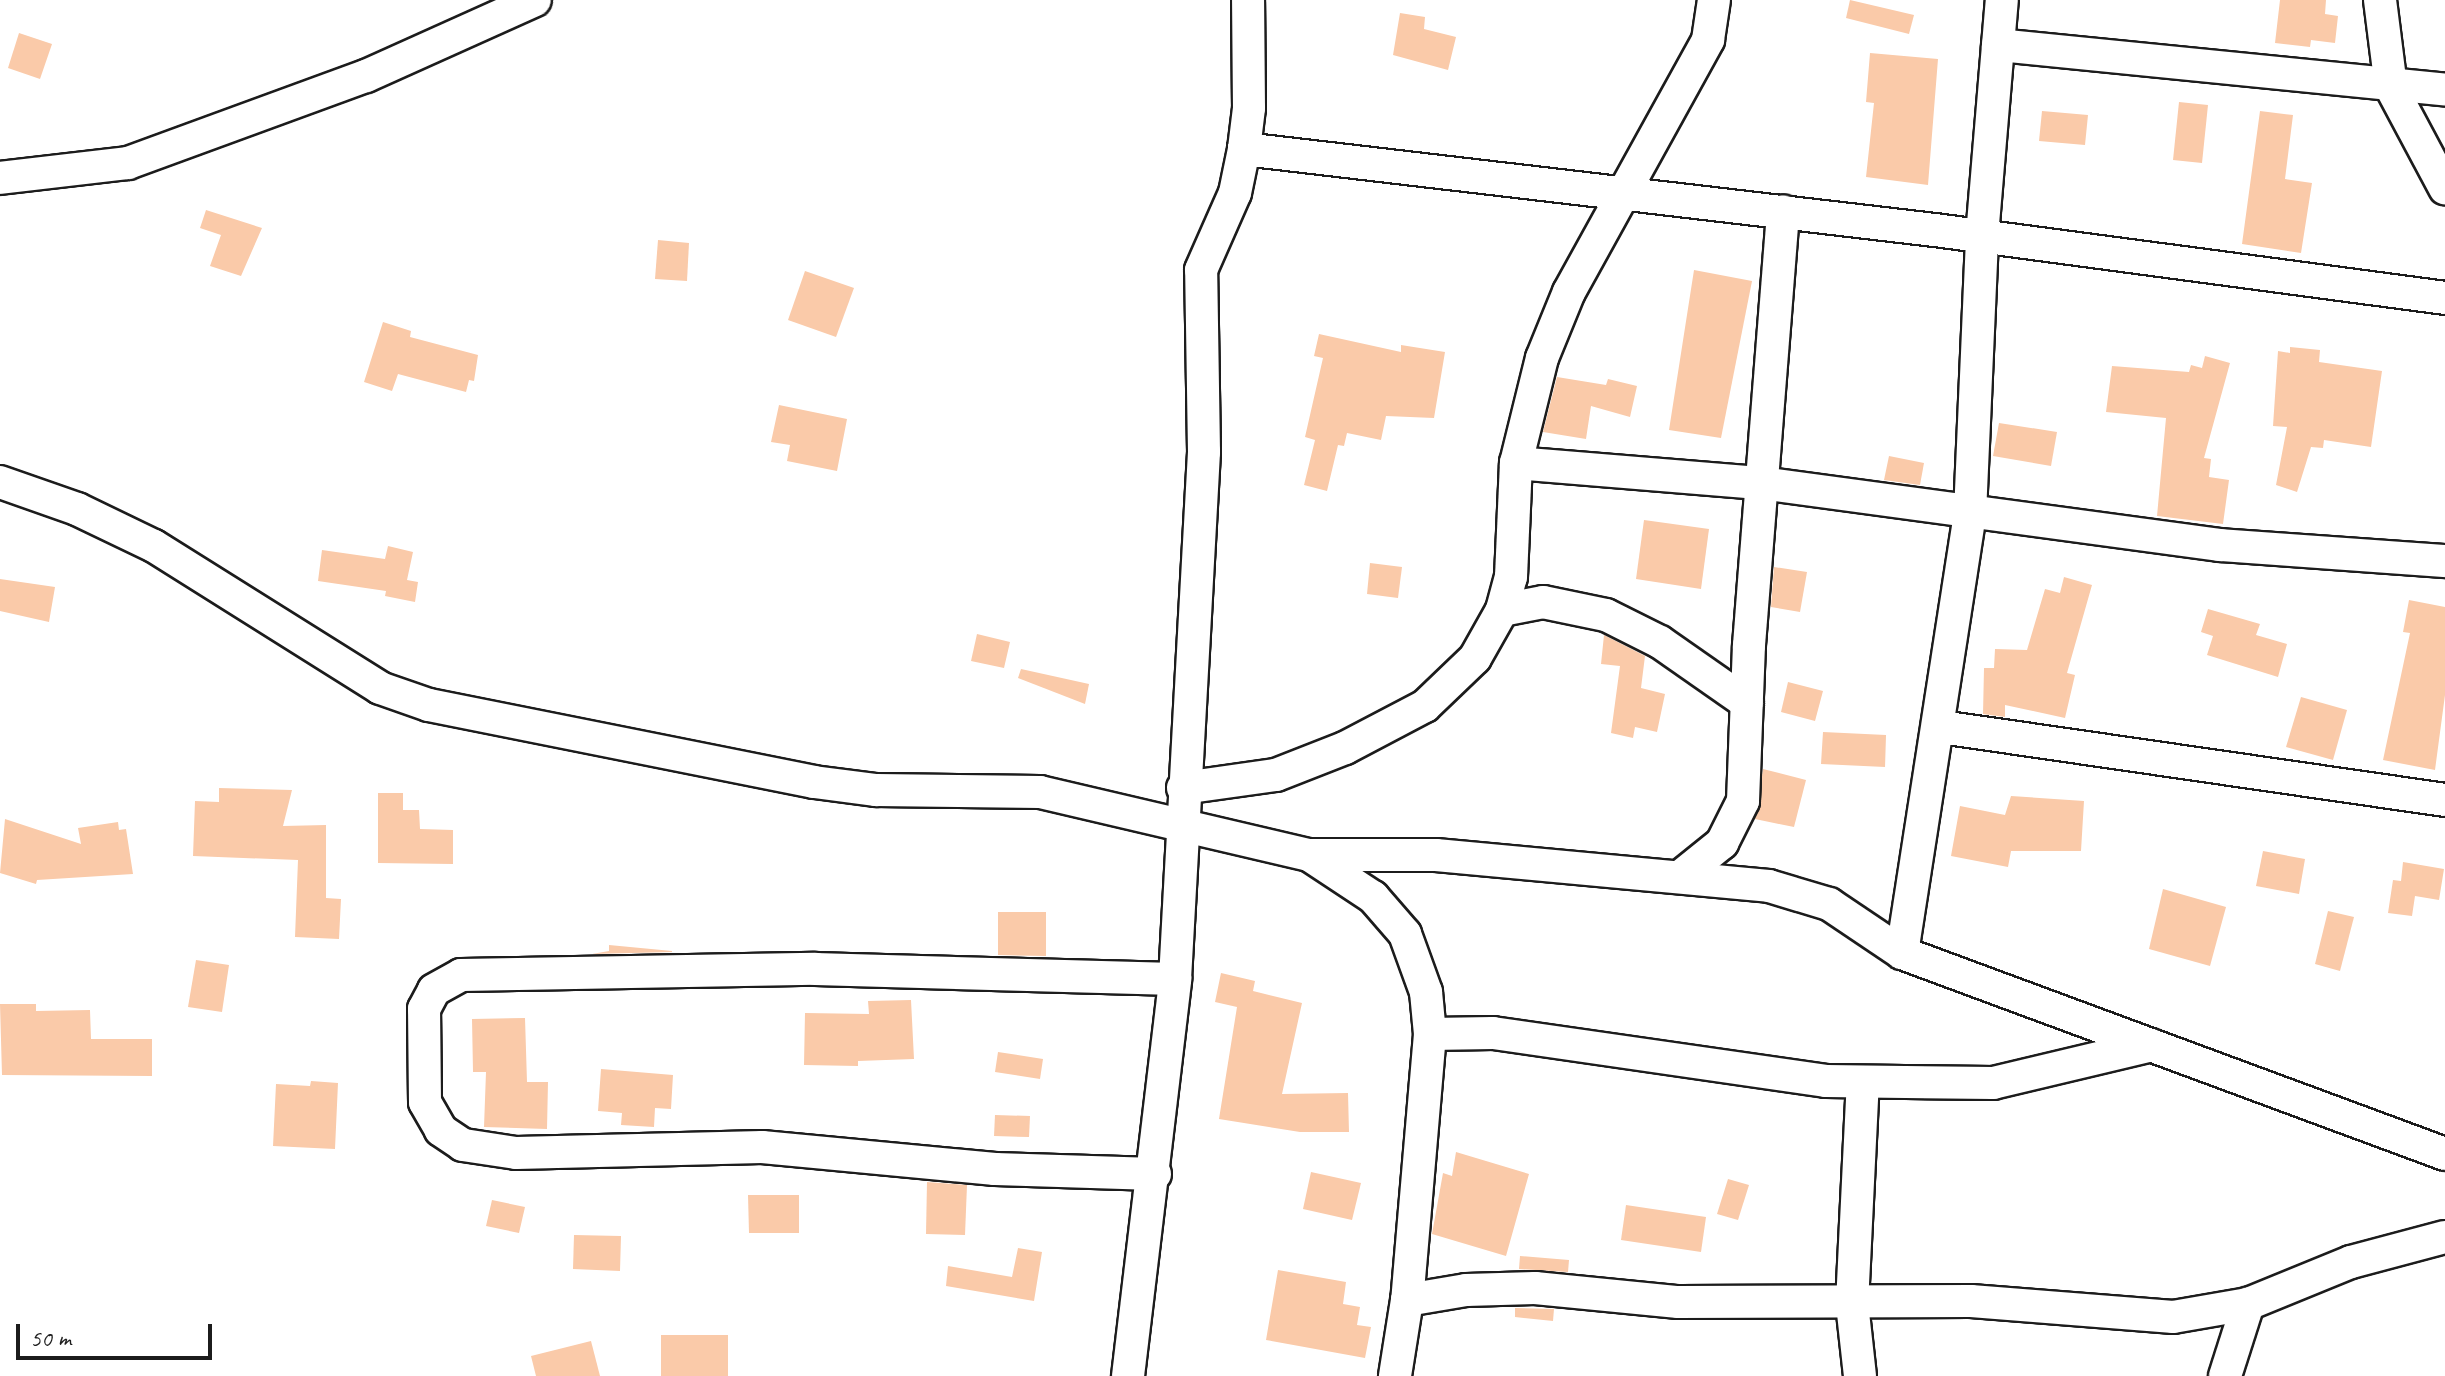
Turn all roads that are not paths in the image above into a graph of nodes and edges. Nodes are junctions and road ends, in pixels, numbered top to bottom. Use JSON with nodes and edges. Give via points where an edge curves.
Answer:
{"nodes":[{"id":1,"x":535,"y":0,"type":"edge"},
{"id":2,"x":1248,"y":0,"type":"edge"},
{"id":3,"x":1714,"y":0,"type":"edge"},
{"id":4,"x":2002,"y":0,"type":"edge"},
{"id":5,"x":2380,"y":0,"type":"edge"},
{"id":6,"x":1998,"y":45,"type":"junction"},
{"id":7,"x":2391,"y":87,"type":"junction"},
{"id":8,"x":2445,"y":90,"type":"edge"},
{"id":9,"x":1244,"y":149,"type":"junction"},
{"id":10,"x":0,"y":178,"type":"edge"},
{"id":11,"x":2445,"y":188,"type":"edge"},
{"id":12,"x":1625,"y":192,"type":"junction"},
{"id":13,"x":1783,"y":211,"type":"junction"},
{"id":14,"x":1982,"y":236,"type":"junction"},
{"id":15,"x":2445,"y":298,"type":"edge"},
{"id":16,"x":1516,"y":463,"type":"junction"},
{"id":17,"x":0,"y":482,"type":"edge"},
{"id":18,"x":1761,"y":483,"type":"junction"},
{"id":19,"x":1970,"y":514,"type":"junction"},
{"id":20,"x":2445,"y":561,"type":"edge"},
{"id":21,"x":1502,"y":610,"type":"junction"},
{"id":22,"x":1747,"y":703,"type":"junction"},
{"id":23,"x":1941,"y":727,"type":"junction"},
{"id":24,"x":1183,"y":788,"type":"junction"},
{"id":25,"x":2445,"y":800,"type":"edge"},
{"id":26,"x":1182,"y":823,"type":"junction"},
{"id":27,"x":1309,"y":855,"type":"junction"},
{"id":28,"x":1681,"y":876,"type":"junction"},
{"id":29,"x":1902,"y":953,"type":"junction"},
{"id":30,"x":1175,"y":979,"type":"junction"},
{"id":31,"x":1430,"y":1034,"type":"junction"},
{"id":32,"x":2152,"y":1045,"type":"junction"},
{"id":33,"x":1863,"y":1082,"type":"junction"},
{"id":34,"x":2445,"y":1154,"type":"edge"},
{"id":35,"x":1155,"y":1174,"type":"junction"},
{"id":36,"x":2445,"y":1237,"type":"edge"},
{"id":37,"x":1407,"y":1300,"type":"junction"},
{"id":38,"x":1852,"y":1304,"type":"junction"},
{"id":39,"x":2248,"y":1304,"type":"junction"},
{"id":40,"x":1128,"y":1376,"type":"edge"},
{"id":41,"x":1395,"y":1376,"type":"edge"},
{"id":42,"x":1860,"y":1376,"type":"edge"},
{"id":43,"x":2225,"y":1376,"type":"edge"}],
"edges":[{"from":1,"to":10,"type":"street","via":[[366,76],[128,163]]},
{"from":2,"to":9,"type":"street"},
{"from":3,"to":12,"type":"street","via":[[1708,40]]},
{"from":4,"to":6,"type":"street"},
{"from":5,"to":7,"type":"street"},
{"from":6,"to":7,"type":"street"},
{"from":6,"to":14,"type":"street"},
{"from":7,"to":8,"type":"street"},
{"from":7,"to":11,"type":"street"},
{"from":9,"to":12,"type":"street"},
{"from":9,"to":24,"type":"street","via":[[1235,193],[1201,270],[1204,452]]},
{"from":12,"to":13,"type":"street"},
{"from":12,"to":16,"type":"street","via":[[1569,292],[1542,358]]},
{"from":13,"to":14,"type":"street"},
{"from":13,"to":18,"type":"street"},
{"from":14,"to":15,"type":"street"},
{"from":14,"to":19,"type":"street"},
{"from":16,"to":18,"type":"street"},
{"from":16,"to":21,"type":"street","via":[[1515,540]]},
{"from":17,"to":26,"type":"street","via":[[77,509],[154,546],[380,688],[429,705],[814,782],[876,790],[1040,792]]},
{"from":18,"to":19,"type":"street"},
{"from":18,"to":22,"type":"street"},
{"from":19,"to":20,"type":"street","via":[[2220,545]]},
{"from":19,"to":23,"type":"street"},
{"from":21,"to":22,"type":"street","via":[[1543,602],[1606,615],[1660,642]]},
{"from":21,"to":24,"type":"street","via":[[1475,658],[1425,706],[1345,748],[1276,775]]},
{"from":22,"to":28,"type":"street","via":[[1743,801],[1722,843]]},
{"from":23,"to":25,"type":"street"},
{"from":23,"to":29,"type":"street"},
{"from":24,"to":26,"type":"street"},
{"from":26,"to":27,"type":"street"},
{"from":26,"to":30,"type":"street"},
{"from":27,"to":28,"type":"street","via":[[1436,855]]},
{"from":27,"to":31,"type":"street","via":[[1373,897],[1405,934],[1426,992]]},
{"from":28,"to":29,"type":"street","via":[[1769,886],[1829,904]]},
{"from":29,"to":32,"type":"street"},
{"from":30,"to":35,"type":"street"},
{"from":30,"to":35,"type":"street","via":[[815,969],[461,975],[434,990],[424,1009],[425,1102],[441,1130],[463,1145],[516,1153],[762,1147],[995,1169]]},
{"from":31,"to":33,"type":"street","via":[[1493,1033]]},
{"from":31,"to":37,"type":"street"},
{"from":32,"to":33,"type":"street","via":[[1993,1083]]},
{"from":32,"to":34,"type":"street"},
{"from":33,"to":38,"type":"street"},
{"from":35,"to":40,"type":"street"},
{"from":36,"to":39,"type":"street","via":[[2351,1262]]},
{"from":37,"to":38,"type":"street","via":[[1466,1290],[1535,1288],[1678,1302]]},
{"from":37,"to":41,"type":"street"},
{"from":38,"to":39,"type":"street","via":[[1971,1301],[2173,1317]]},
{"from":38,"to":42,"type":"street"},
{"from":39,"to":43,"type":"street"}]}
